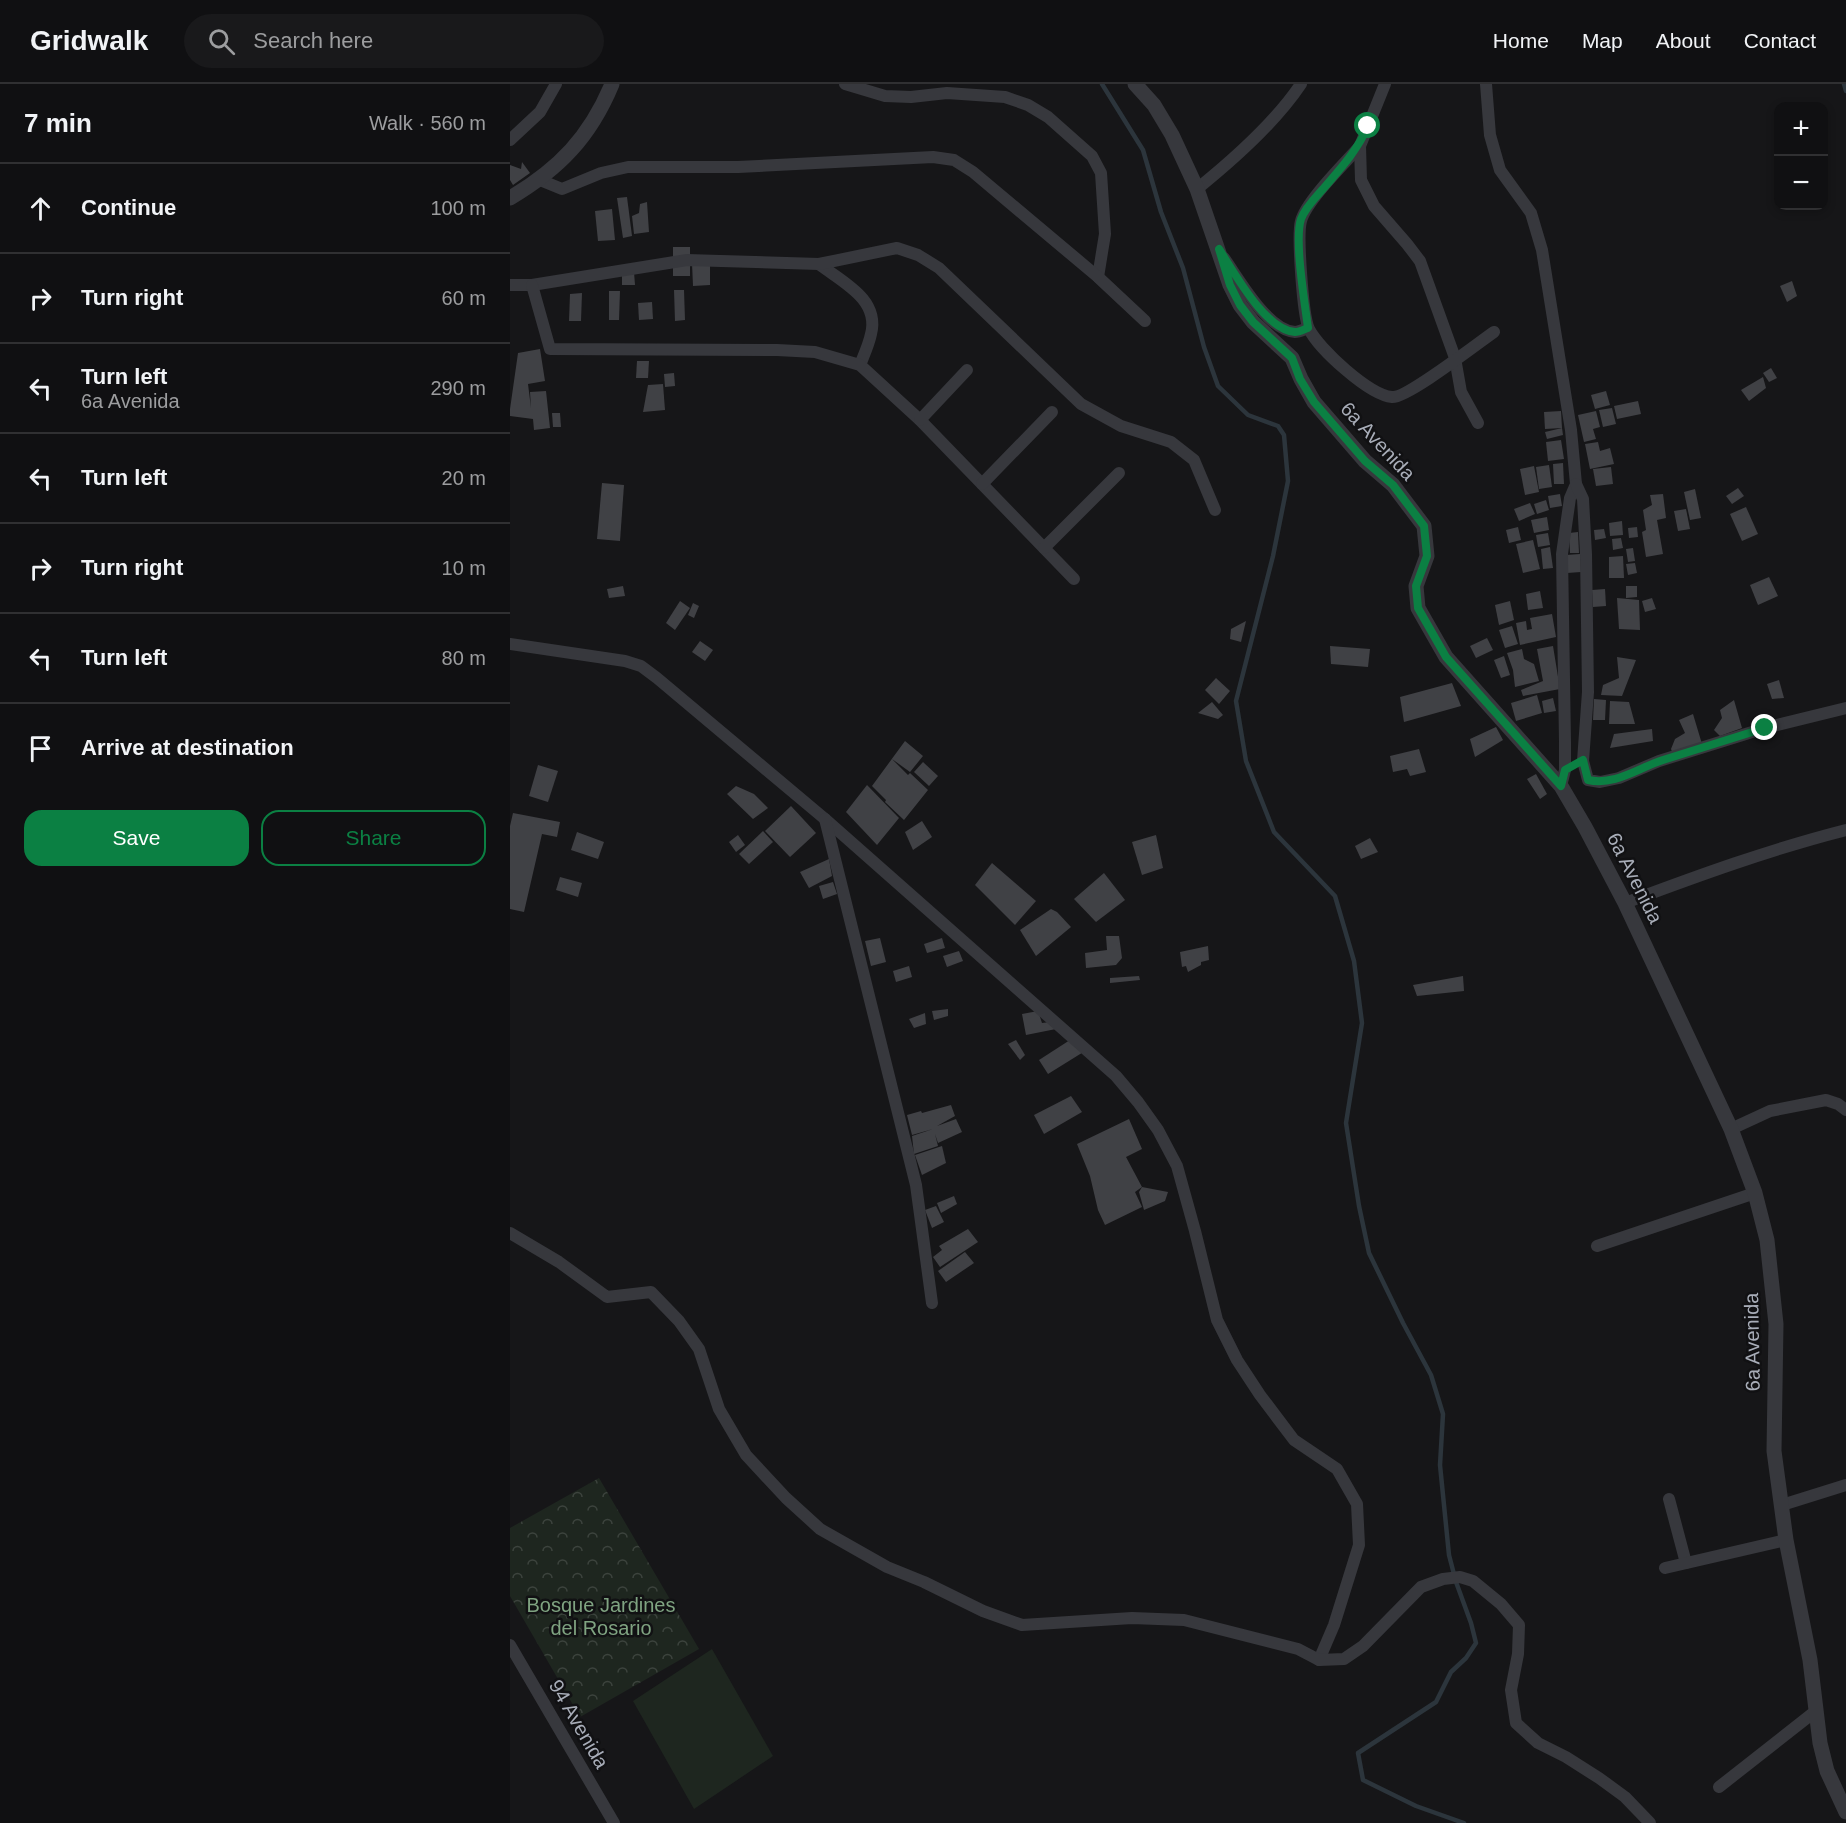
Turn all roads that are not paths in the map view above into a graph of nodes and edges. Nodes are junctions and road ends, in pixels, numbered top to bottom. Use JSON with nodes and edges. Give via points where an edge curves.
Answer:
{"nodes":[{"id":1,"x":556,"y":84,"type":"edge"},
{"id":2,"x":612,"y":84,"type":"edge"},
{"id":3,"x":844,"y":84,"type":"edge"},
{"id":4,"x":1135,"y":84,"type":"edge"},
{"id":5,"x":1301,"y":84,"type":"edge"},
{"id":6,"x":1385,"y":84,"type":"edge"},
{"id":7,"x":1486,"y":84,"type":"edge"},
{"id":8,"x":510,"y":140,"type":"edge"},
{"id":9,"x":1360,"y":146,"type":"junction"},
{"id":10,"x":540,"y":180,"type":"junction"},
{"id":11,"x":1197,"y":189,"type":"junction"},
{"id":12,"x":510,"y":198,"type":"edge"},
{"id":13,"x":1219,"y":249,"type":"junction"},
{"id":14,"x":819,"y":264,"type":"junction"},
{"id":15,"x":1098,"y":277,"type":"junction"},
{"id":16,"x":510,"y":285,"type":"edge"},
{"id":17,"x":532,"y":285,"type":"junction"},
{"id":18,"x":1145,"y":321,"type":"dead end"},
{"id":19,"x":1308,"y":328,"type":"junction"},
{"id":20,"x":1494,"y":332,"type":"dead end"},
{"id":21,"x":1455,"y":358,"type":"junction"},
{"id":22,"x":860,"y":365,"type":"junction"},
{"id":23,"x":967,"y":370,"type":"dead end"},
{"id":24,"x":1052,"y":412,"type":"dead end"},
{"id":25,"x":920,"y":420,"type":"junction"},
{"id":26,"x":1478,"y":423,"type":"dead end"},
{"id":27,"x":1119,"y":473,"type":"dead end"},
{"id":28,"x":982,"y":484,"type":"junction"},
{"id":29,"x":1576,"y":484,"type":"junction"},
{"id":30,"x":1215,"y":510,"type":"dead end"},
{"id":31,"x":1044,"y":548,"type":"junction"},
{"id":32,"x":1074,"y":579,"type":"dead end"},
{"id":33,"x":510,"y":644,"type":"edge"},
{"id":34,"x":1846,"y":708,"type":"edge"},
{"id":35,"x":1583,"y":760,"type":"junction"},
{"id":36,"x":1565,"y":770,"type":"junction"},
{"id":37,"x":1561,"y":786,"type":"junction"},
{"id":38,"x":825,"y":819,"type":"junction"},
{"id":39,"x":1846,"y":830,"type":"edge"},
{"id":40,"x":1625,"y":903,"type":"junction"},
{"id":41,"x":1846,"y":1110,"type":"edge"},
{"id":42,"x":1731,"y":1129,"type":"junction"},
{"id":43,"x":1755,"y":1193,"type":"junction"},
{"id":44,"x":510,"y":1233,"type":"edge"},
{"id":45,"x":1597,"y":1246,"type":"dead end"},
{"id":46,"x":932,"y":1303,"type":"dead end"},
{"id":47,"x":1846,"y":1485,"type":"edge"},
{"id":48,"x":1669,"y":1499,"type":"dead end"},
{"id":49,"x":1782,"y":1505,"type":"junction"},
{"id":50,"x":1786,"y":1540,"type":"junction"},
{"id":51,"x":1686,"y":1563,"type":"junction"},
{"id":52,"x":1665,"y":1568,"type":"dead end"},
{"id":53,"x":510,"y":1645,"type":"edge"},
{"id":54,"x":1319,"y":1660,"type":"junction"},
{"id":55,"x":1816,"y":1710,"type":"junction"},
{"id":56,"x":1719,"y":1787,"type":"dead end"},
{"id":57,"x":1846,"y":1812,"type":"edge"},
{"id":58,"x":614,"y":1823,"type":"edge"},
{"id":59,"x":1650,"y":1823,"type":"edge"}],
"edges":[{"from":1,"to":8,"type":"street","via":[[540,112]]},
{"from":2,"to":10,"type":"street","via":[[602,110],[570,152]]},
{"from":3,"to":15,"type":"street","via":[[885,96],[947,93],[1005,97],[1048,117],[1092,156],[1101,173],[1105,234]]},
{"from":4,"to":11,"type":"street","name":"6a Avenida","via":[[1154,105],[1172,135]]},
{"from":5,"to":11,"type":"street","via":[[1232,160]]},
{"from":6,"to":9,"type":"street"},
{"from":7,"to":29,"type":"street","via":[[1490,135],[1500,170],[1531,213],[1542,250]]},
{"from":9,"to":19,"type":"street","via":[[1301,219],[1299,236]]},
{"from":9,"to":21,"type":"street","via":[[1361,180],[1374,207],[1420,261]]},
{"from":10,"to":12,"type":"street"},
{"from":10,"to":15,"type":"street","via":[[562,189],[602,172],[628,167],[738,167],[933,157],[954,160]]},
{"from":11,"to":13,"type":"street","name":"6a Avenida"},
{"from":13,"to":19,"type":"street","via":[[1267,317],[1295,332]]},
{"from":13,"to":37,"type":"street","name":"6a Avenida","via":[[1240,305],[1292,358],[1314,402],[1365,461],[1393,485],[1424,526],[1427,556],[1416,586],[1418,608],[1446,657]]},
{"from":14,"to":17,"type":"street","via":[[687,260]]},
{"from":14,"to":22,"type":"street","via":[[864,298],[871,312],[872,332]]},
{"from":14,"to":30,"type":"street","via":[[897,248],[939,268],[1081,404],[1122,426],[1171,442],[1194,460]]},
{"from":15,"to":18,"type":"street"},
{"from":16,"to":17,"type":"street"},
{"from":17,"to":22,"type":"street","via":[[550,349],[777,350],[815,352]]},
{"from":19,"to":21,"type":"street","via":[[1341,368],[1393,398],[1410,392]]},
{"from":20,"to":21,"type":"street"},
{"from":21,"to":26,"type":"street","via":[[1461,392]]},
{"from":22,"to":25,"type":"street"},
{"from":23,"to":25,"type":"street"},
{"from":24,"to":28,"type":"street"},
{"from":25,"to":28,"type":"street"},
{"from":27,"to":31,"type":"street"},
{"from":28,"to":31,"type":"street"},
{"from":29,"to":35,"type":"street","via":[[1583,499],[1586,554],[1588,692]]},
{"from":29,"to":36,"type":"street","via":[[1570,498],[1562,554]]},
{"from":31,"to":32,"type":"street"},
{"from":33,"to":38,"type":"street","via":[[641,666]]},
{"from":34,"to":35,"type":"street","via":[[1765,728],[1600,782],[1588,780]]},
{"from":35,"to":36,"type":"street"},
{"from":36,"to":37,"type":"street"},
{"from":37,"to":40,"type":"street","name":"6a Avenida"},
{"from":38,"to":46,"type":"street","via":[[916,1185]]},
{"from":38,"to":54,"type":"street","via":[[1116,1076],[1158,1130],[1177,1166],[1217,1320],[1237,1360],[1294,1440],[1337,1469],[1357,1504],[1359,1545]]},
{"from":39,"to":40,"type":"street"},
{"from":40,"to":42,"type":"street","name":"6a Avenida"},
{"from":41,"to":42,"type":"street","via":[[1826,1100],[1770,1111]]},
{"from":42,"to":43,"type":"street","name":"6a Avenida"},
{"from":43,"to":45,"type":"street"},
{"from":43,"to":49,"type":"street","name":"6a Avenida","via":[[1767,1240],[1776,1324],[1774,1450]]},
{"from":44,"to":54,"type":"street","via":[[607,1297],[651,1292],[699,1349],[719,1409],[746,1455],[820,1529],[887,1567],[1022,1625],[1132,1618],[1185,1620],[1298,1650]]},
{"from":47,"to":49,"type":"street"},
{"from":48,"to":51,"type":"street"},
{"from":49,"to":50,"type":"street","name":"6a Avenida"},
{"from":50,"to":51,"type":"street"},
{"from":50,"to":55,"type":"street","name":"6a Avenida"},
{"from":51,"to":52,"type":"street"},
{"from":53,"to":58,"type":"street","name":"94 Avenida"},
{"from":54,"to":59,"type":"street","via":[[1344,1659],[1364,1646],[1421,1587],[1460,1577],[1473,1581],[1502,1604],[1519,1625],[1512,1690],[1516,1723],[1538,1743],[1625,1797]]},
{"from":55,"to":56,"type":"street"},
{"from":55,"to":57,"type":"street","name":"6a Avenida","via":[[1827,1771]]}]}
